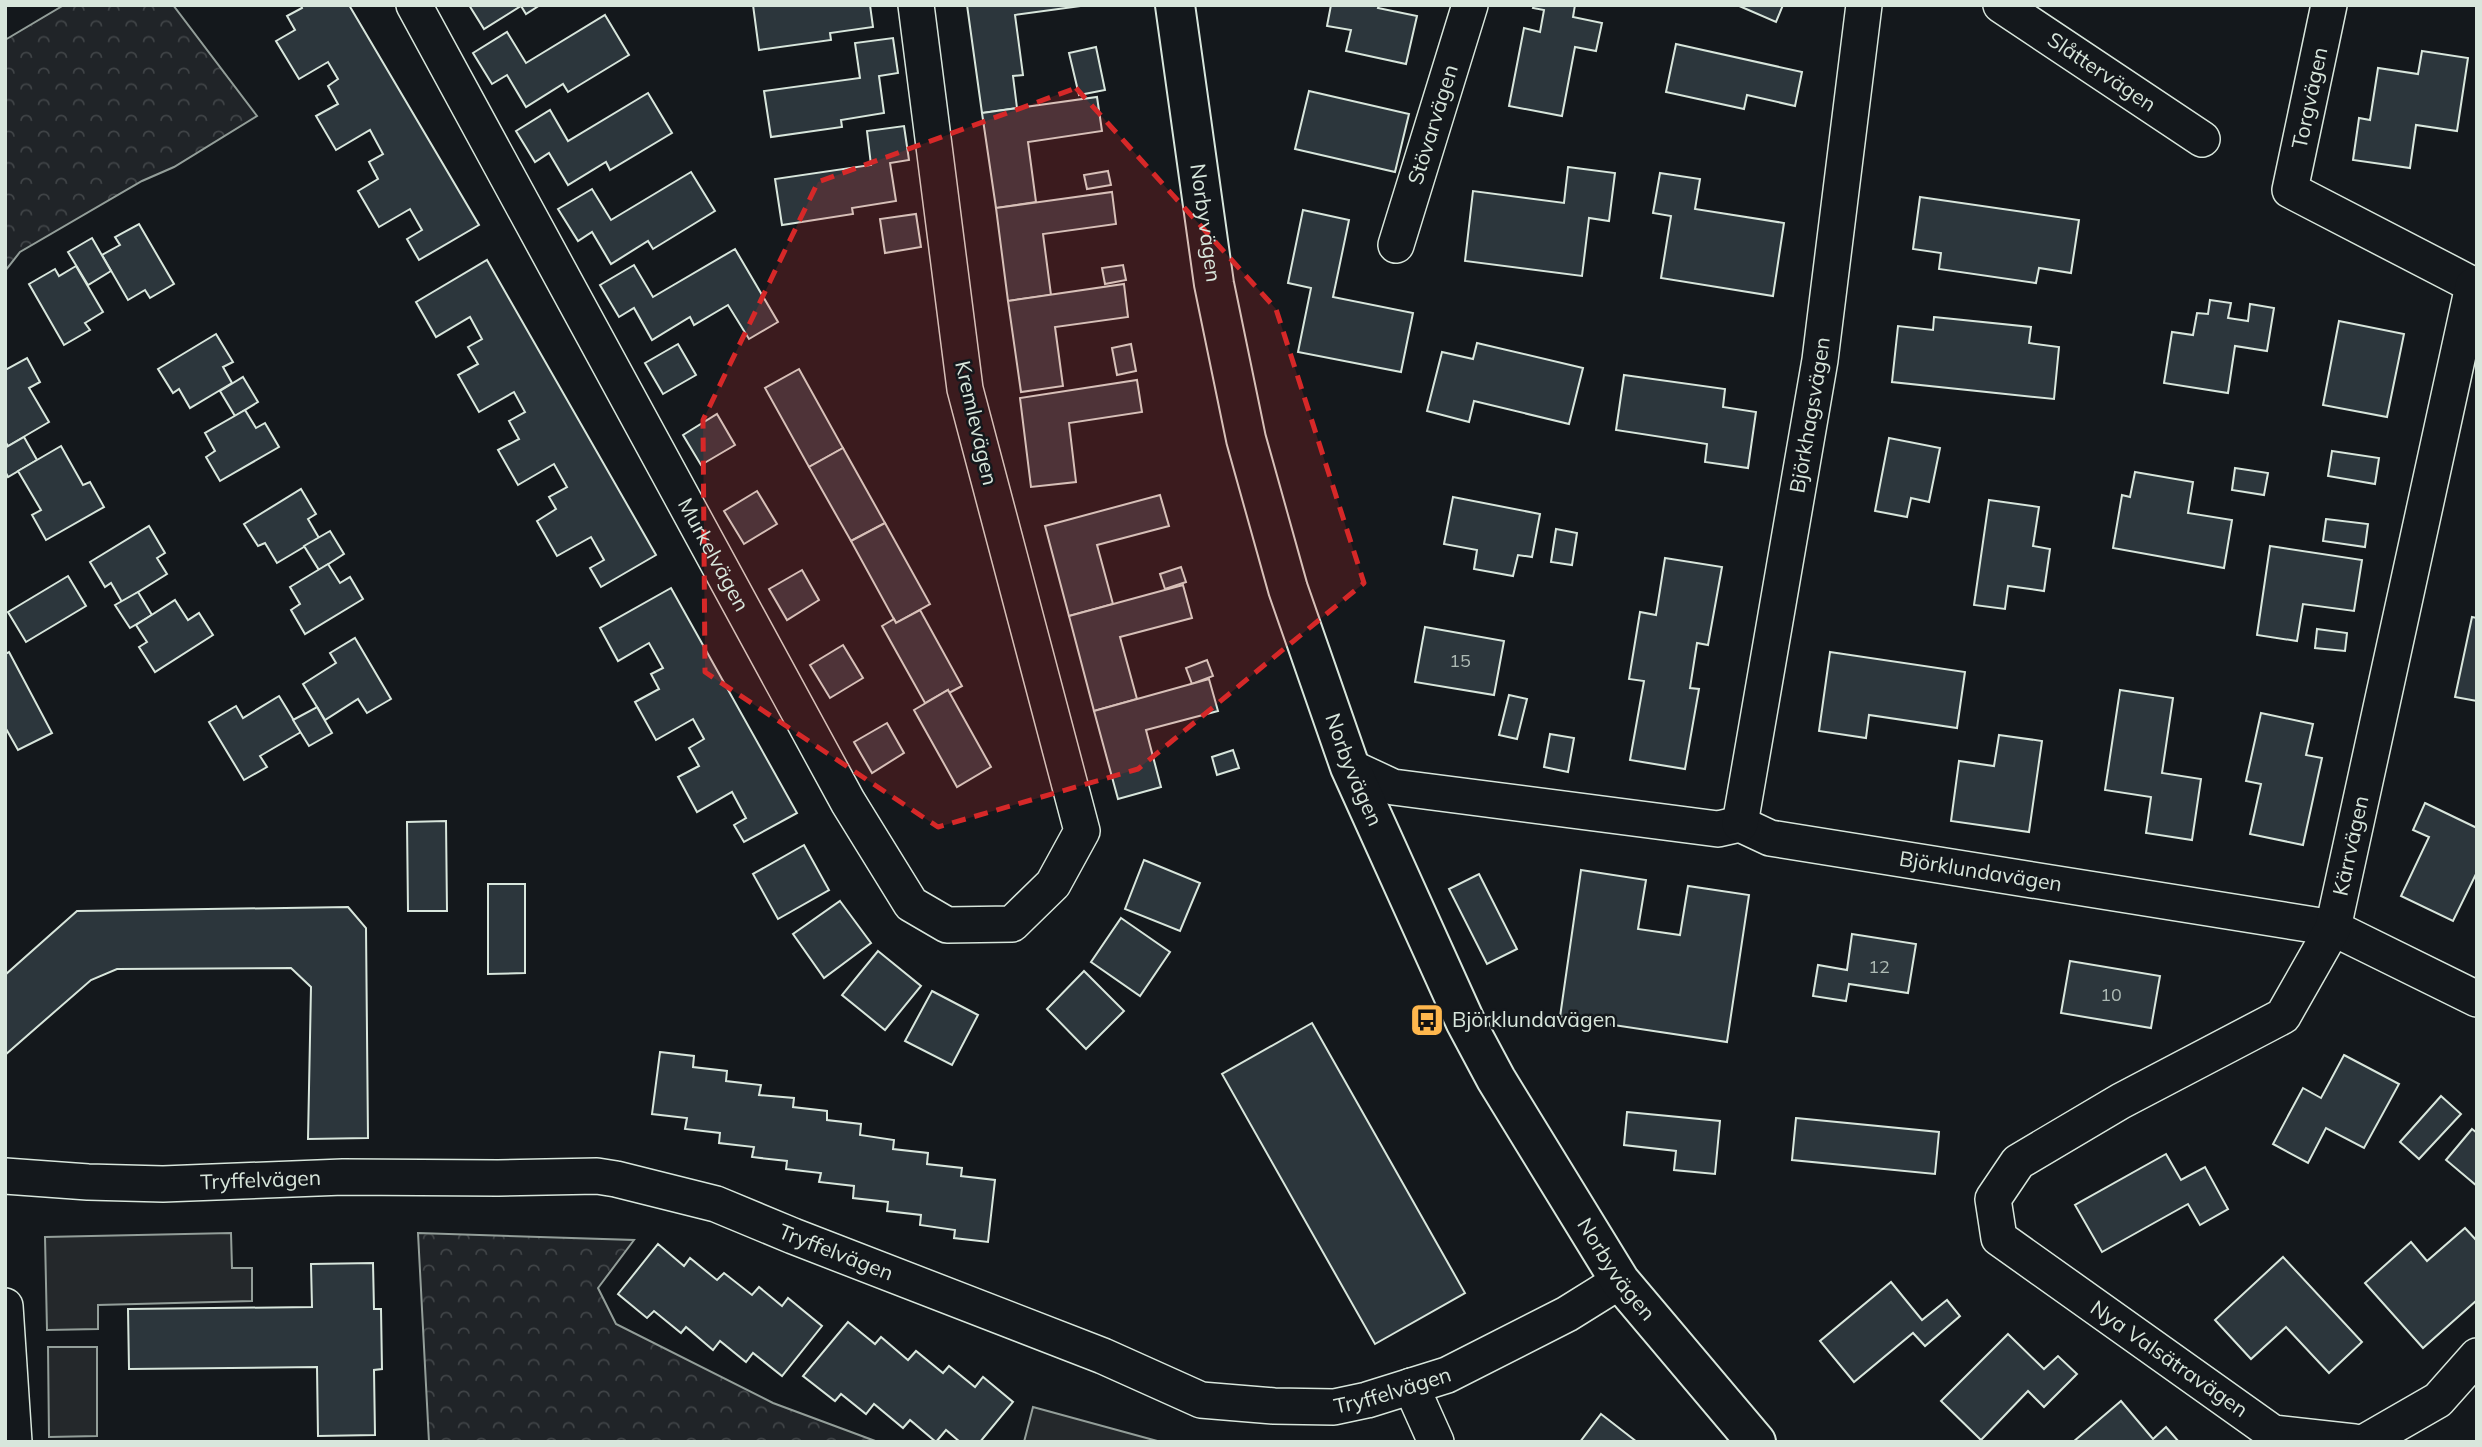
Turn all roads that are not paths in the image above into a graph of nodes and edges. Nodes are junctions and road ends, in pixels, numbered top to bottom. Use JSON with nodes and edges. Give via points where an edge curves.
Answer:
{"nodes":[{"id":1,"x":414,"y":5,"type":"edge"},
{"id":2,"x":916,"y":5,"type":"edge"},
{"id":3,"x":1175,"y":5,"type":"edge"},
{"id":4,"x":1471,"y":5,"type":"edge"},
{"id":5,"x":1864,"y":5,"type":"edge"},
{"id":6,"x":2001,"y":5,"type":"edge"},
{"id":7,"x":2329,"y":5,"type":"edge"},
{"id":8,"x":2202,"y":139,"type":"dead end"},
{"id":9,"x":1396,"y":245,"type":"dead end"},
{"id":10,"x":2475,"y":286,"type":"edge"},
{"id":11,"x":1350,"y":767,"type":"junction"},
{"id":12,"x":1740,"y":824,"type":"junction"},
{"id":13,"x":1082,"y":831,"type":"joint"},
{"id":14,"x":2333,"y":928,"type":"junction"},
{"id":15,"x":2477,"y":999,"type":"edge"},
{"id":16,"x":5,"y":1176,"type":"edge"},
{"id":17,"x":1999,"y":1238,"type":"joint"},
{"id":18,"x":1620,"y":1281,"type":"junction"},
{"id":19,"x":5,"y":1306,"type":"edge"},
{"id":20,"x":2477,"y":1356,"type":"edge"},
{"id":21,"x":1411,"y":1386,"type":"junction"},
{"id":22,"x":14,"y":1442,"type":"edge"},
{"id":23,"x":1436,"y":1442,"type":"edge"},
{"id":24,"x":1756,"y":1442,"type":"edge"},
{"id":25,"x":2354,"y":1442,"type":"edge"},
{"id":26,"x":2365,"y":1442,"type":"edge"}],
"edges":[{"from":1,"to":13,"type":"street","name":"Murkelvägen","via":[[841,790],[911,904],[947,925],[1012,925],[1052,884]]},
{"from":2,"to":13,"type":"street","name":"Kremlevägen","via":[[965,389]]},
{"from":3,"to":11,"type":"street","name":"Norbyvägen","via":[[1214,284],[1246,439],[1288,589]]},
{"from":4,"to":9,"type":"street","name":"Stövarvägen"},
{"from":5,"to":12,"type":"street","name":"Björkhagsvägen","via":[[1820,360]]},
{"from":6,"to":8,"type":"street","name":"Slåttervägen"},
{"from":7,"to":10,"type":"street","name":"Torgvägen","via":[[2290,190]]},
{"from":10,"to":14,"type":"street","name":"Kärrvägen"},
{"from":11,"to":12,"type":"street","name":"Björklundavägen","via":[[1393,787],[1718,828]]},
{"from":11,"to":18,"type":"street","name":"Norbyvägen","via":[[1465,1021]]},
{"from":12,"to":14,"type":"street","name":"Björklundavägen","via":[[1770,838]]},
{"from":14,"to":15,"type":"street","name":"Björklundavägen"},
{"from":14,"to":17,"type":"street","name":"Kärrvägen","via":[[2283,1016],[2121,1101],[2018,1162],[1993,1199]]},
{"from":16,"to":21,"type":"street","name":"Tryffelvägen","via":[[163,1184],[343,1177],[607,1177],[716,1204],[1103,1356],[1201,1400],[1334,1407]]},
{"from":17,"to":25,"type":"street","name":"Nya Valsätravägen","via":[[2273,1433]]},
{"from":18,"to":21,"type":"street","name":"Tryffelvägen","via":[[1567,1314],[1447,1375]]},
{"from":18,"to":24,"type":"street","name":"Norbyvägen"},
{"from":19,"to":22,"type":"street"},
{"from":20,"to":26,"type":"street","via":[[2438,1401]]},
{"from":21,"to":23,"type":"street"}]}
